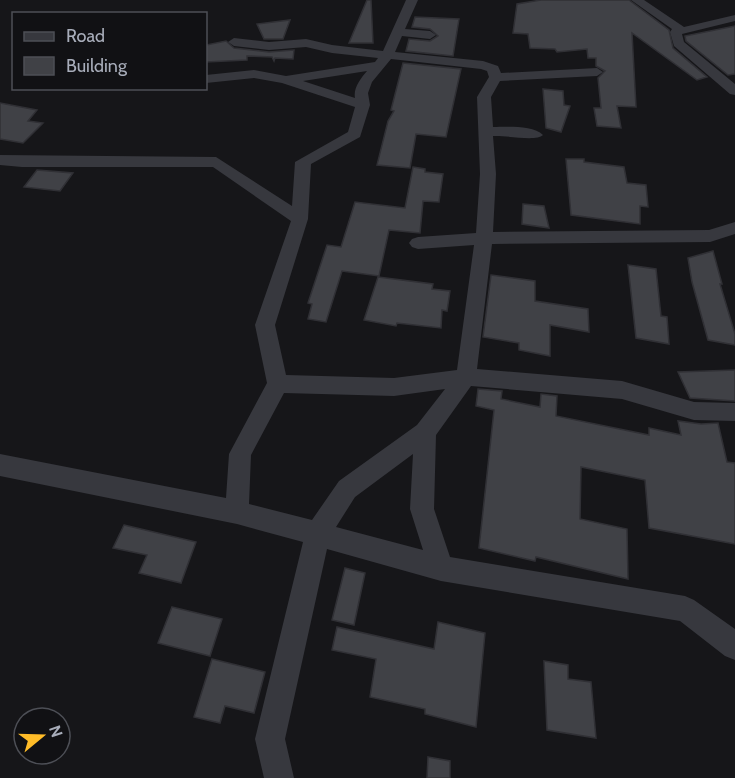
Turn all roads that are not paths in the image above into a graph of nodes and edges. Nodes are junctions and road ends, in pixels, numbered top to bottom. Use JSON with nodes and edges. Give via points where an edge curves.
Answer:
{"nodes":[{"id":1,"x":412,"y":0,"type":"edge"},
{"id":2,"x":637,"y":0,"type":"edge"},
{"id":3,"x":735,"y":18,"type":"edge"},
{"id":4,"x":681,"y":30,"type":"junction"},
{"id":5,"x":398,"y":32,"type":"junction"},
{"id":6,"x":430,"y":35,"type":"dead end"},
{"id":7,"x":234,"y":42,"type":"dead end"},
{"id":8,"x":384,"y":60,"type":"junction"},
{"id":9,"x":597,"y":72,"type":"dead end"},
{"id":10,"x":496,"y":77,"type":"junction"},
{"id":11,"x":207,"y":79,"type":"edge"},
{"id":12,"x":285,"y":80,"type":"junction"},
{"id":13,"x":735,"y":91,"type":"edge"},
{"id":14,"x":363,"y":105,"type":"junction"},
{"id":15,"x":485,"y":132,"type":"junction"},
{"id":16,"x":536,"y":135,"type":"dead end"},
{"id":17,"x":0,"y":160,"type":"edge"},
{"id":18,"x":300,"y":219,"type":"junction"},
{"id":19,"x":735,"y":228,"type":"edge"},
{"id":20,"x":484,"y":238,"type":"junction"},
{"id":21,"x":418,"y":243,"type":"dead end"},
{"id":22,"x":466,"y":377,"type":"junction"},
{"id":23,"x":278,"y":384,"type":"junction"},
{"id":24,"x":735,"y":412,"type":"edge"},
{"id":25,"x":425,"y":432,"type":"junction"},
{"id":26,"x":0,"y":465,"type":"edge"},
{"id":27,"x":237,"y":512,"type":"junction"},
{"id":28,"x":318,"y":533,"type":"junction"},
{"id":29,"x":441,"y":568,"type":"junction"},
{"id":30,"x":735,"y":646,"type":"edge"},
{"id":31,"x":279,"y":778,"type":"edge"}],
"edges":[{"from":1,"to":5,"type":"street"},
{"from":2,"to":4,"type":"street"},
{"from":3,"to":4,"type":"street"},
{"from":4,"to":13,"type":"street","via":[[676,32],[678,43]]},
{"from":5,"to":6,"type":"street"},
{"from":5,"to":8,"type":"street"},
{"from":7,"to":8,"type":"street","via":[[269,46],[306,42]]},
{"from":8,"to":10,"type":"street","via":[[483,65],[493,69]]},
{"from":8,"to":12,"type":"street"},
{"from":8,"to":14,"type":"street","via":[[366,81]]},
{"from":9,"to":10,"type":"street"},
{"from":10,"to":15,"type":"street","via":[[484,97]]},
{"from":11,"to":12,"type":"street","via":[[254,74]]},
{"from":12,"to":14,"type":"street"},
{"from":14,"to":18,"type":"street","via":[[354,134],[303,162]]},
{"from":15,"to":16,"type":"street"},
{"from":15,"to":20,"type":"street","via":[[488,174]]},
{"from":17,"to":18,"type":"street","via":[[216,162]]},
{"from":18,"to":23,"type":"street","via":[[265,325]]},
{"from":19,"to":20,"type":"street","via":[[710,236]]},
{"from":20,"to":21,"type":"street"},
{"from":20,"to":22,"type":"street"},
{"from":22,"to":23,"type":"street","via":[[394,387]]},
{"from":22,"to":24,"type":"street","via":[[622,390],[693,411]]},
{"from":22,"to":25,"type":"street"},
{"from":23,"to":27,"type":"street","via":[[240,454]]},
{"from":25,"to":28,"type":"street","via":[[347,489]]},
{"from":25,"to":29,"type":"street","via":[[422,508]]},
{"from":26,"to":27,"type":"street"},
{"from":27,"to":28,"type":"street"},
{"from":28,"to":29,"type":"street"},
{"from":28,"to":31,"type":"street","via":[[270,739]]},
{"from":29,"to":30,"type":"street","via":[[685,609]]}]}
